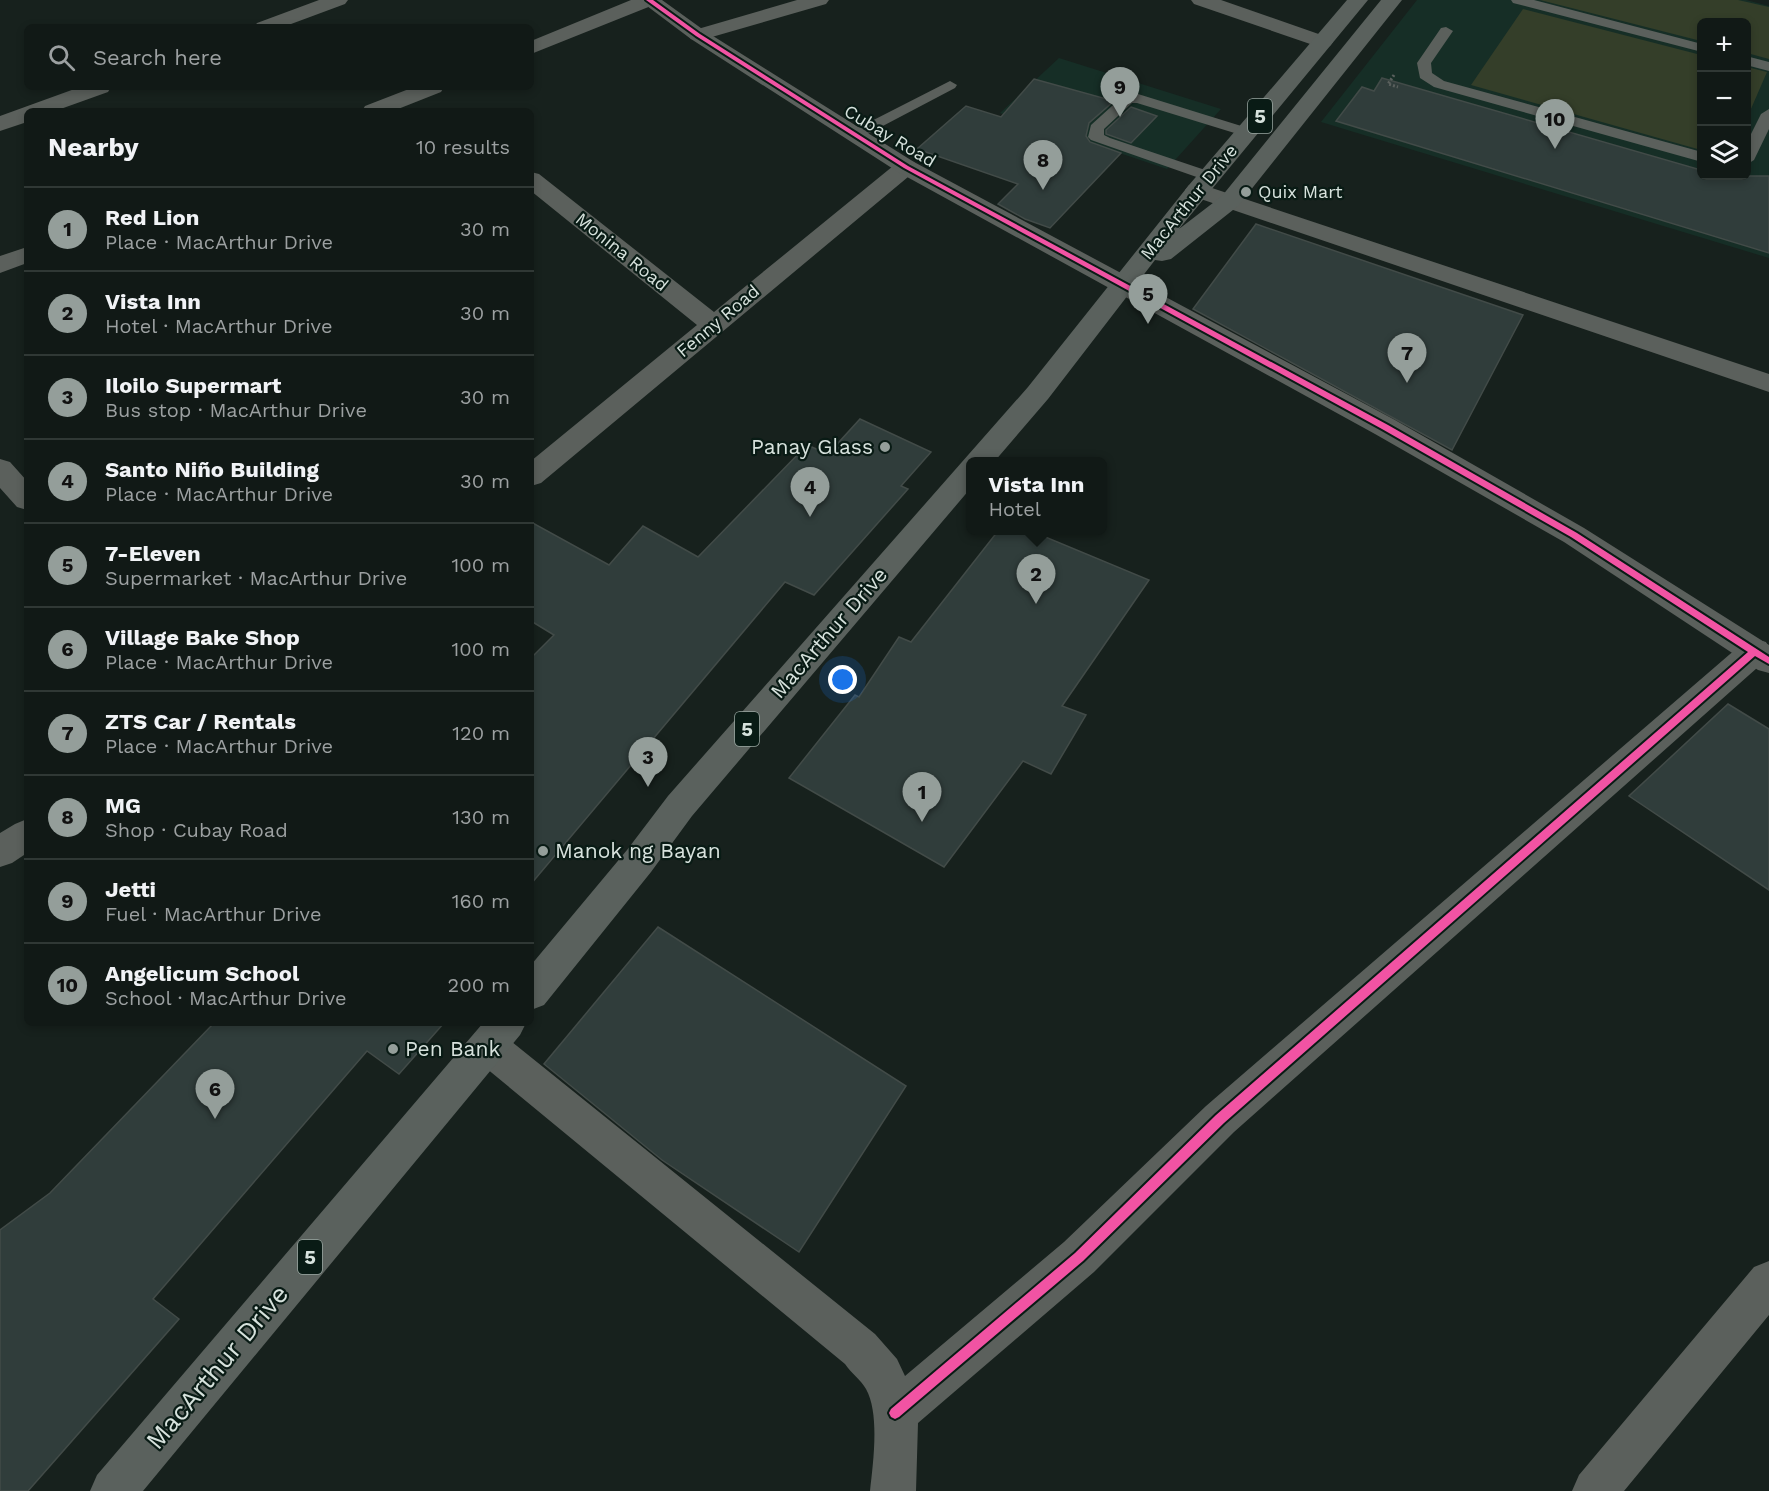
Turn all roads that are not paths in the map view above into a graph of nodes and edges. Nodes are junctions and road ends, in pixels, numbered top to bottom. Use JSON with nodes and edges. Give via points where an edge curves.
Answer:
{"nodes":[{"id":1,"x":338,"y":0,"type":"edge"},
{"id":2,"x":649,"y":0,"type":"edge"},
{"id":3,"x":819,"y":0,"type":"edge"},
{"id":4,"x":1201,"y":0,"type":"edge"},
{"id":5,"x":1358,"y":0,"type":"edge"},
{"id":6,"x":1392,"y":0,"type":"edge"},
{"id":7,"x":1518,"y":0,"type":"edge"},
{"id":8,"x":272,"y":24,"type":"edge"},
{"id":9,"x":1446,"y":31,"type":"dead end"},
{"id":10,"x":698,"y":35,"type":"junction"},
{"id":11,"x":1323,"y":42,"type":"junction"},
{"id":12,"x":534,"y":47,"type":"edge"},
{"id":13,"x":1697,"y":47,"type":"edge"},
{"id":14,"x":1751,"y":62,"type":"edge"},
{"id":15,"x":1769,"y":67,"type":"edge"},
{"id":16,"x":950,"y":85,"type":"dead end"},
{"id":17,"x":96,"y":90,"type":"edge"},
{"id":18,"x":426,"y":90,"type":"edge"},
{"id":19,"x":73,"y":105,"type":"edge"},
{"id":20,"x":54,"y":108,"type":"edge"},
{"id":21,"x":381,"y":108,"type":"edge"},
{"id":22,"x":1769,"y":114,"type":"edge"},
{"id":23,"x":24,"y":115,"type":"edge"},
{"id":24,"x":0,"y":124,"type":"edge"},
{"id":25,"x":1246,"y":132,"type":"junction"},
{"id":26,"x":855,"y":135,"type":"junction"},
{"id":27,"x":1751,"y":150,"type":"edge"},
{"id":28,"x":1697,"y":157,"type":"edge"},
{"id":29,"x":906,"y":167,"type":"junction"},
{"id":30,"x":534,"y":181,"type":"edge"},
{"id":31,"x":1203,"y":183,"type":"junction"},
{"id":32,"x":1230,"y":201,"type":"junction"},
{"id":33,"x":24,"y":255,"type":"edge"},
{"id":34,"x":0,"y":265,"type":"edge"},
{"id":35,"x":1124,"y":285,"type":"junction"},
{"id":36,"x":712,"y":324,"type":"junction"},
{"id":37,"x":1769,"y":383,"type":"edge"},
{"id":38,"x":982,"y":457,"type":"edge"},
{"id":39,"x":0,"y":469,"type":"edge"},
{"id":40,"x":534,"y":473,"type":"edge"},
{"id":41,"x":966,"y":475,"type":"edge"},
{"id":42,"x":24,"y":497,"type":"edge"},
{"id":43,"x":1762,"y":656,"type":"edge"},
{"id":44,"x":24,"y":836,"type":"edge"},
{"id":45,"x":0,"y":852,"type":"edge"},
{"id":46,"x":534,"y":989,"type":"edge"},
{"id":47,"x":497,"y":1034,"type":"edge"},
{"id":48,"x":1769,"y":1282,"type":"edge"},
{"id":49,"x":894,"y":1413,"type":"junction"},
{"id":50,"x":113,"y":1491,"type":"edge"},
{"id":51,"x":893,"y":1491,"type":"edge"},
{"id":52,"x":1594,"y":1491,"type":"edge"}],
"edges":[{"from":1,"to":8,"type":"street"},
{"from":2,"to":10,"type":"street","name":"Cubay Road"},
{"from":2,"to":12,"type":"street"},
{"from":3,"to":10,"type":"street"},
{"from":4,"to":11,"type":"street"},
{"from":5,"to":11,"type":"main road","name":"MacArthur Drive","number":"5"},
{"from":6,"to":32,"type":"main road"},
{"from":7,"to":13,"type":"lane"},
{"from":9,"to":28,"type":"lane","via":[[1424,63],[1425,75],[1439,84]]},
{"from":10,"to":26,"type":"street","name":"Cubay Road"},
{"from":11,"to":25,"type":"main road","name":"MacArthur Drive","number":"5"},
{"from":14,"to":15,"type":"lane"},
{"from":16,"to":26,"type":"lane"},
{"from":17,"to":19,"type":"street"},
{"from":18,"to":21,"type":"street"},
{"from":19,"to":20,"type":"street"},
{"from":22,"to":27,"type":"lane"},
{"from":23,"to":24,"type":"street"},
{"from":25,"to":31,"type":"main road","name":"MacArthur Drive","number":"5"},
{"from":25,"to":31,"type":"lane","via":[[1138,98],[1128,99],[1096,128],[1096,136],[1105,141]]},
{"from":26,"to":29,"type":"street","name":"Cubay Road"},
{"from":29,"to":35,"type":"street","name":"Cubay Road"},
{"from":29,"to":36,"type":"street","name":"Fenny Road"},
{"from":30,"to":36,"type":"street","name":"Monina Road"},
{"from":31,"to":32,"type":"street"},
{"from":31,"to":35,"type":"main road","name":"MacArthur Drive","number":"5"},
{"from":32,"to":35,"type":"main road"},
{"from":32,"to":37,"type":"street"},
{"from":33,"to":34,"type":"street"},
{"from":35,"to":38,"type":"main road","name":"MacArthur Drive","number":"5"},
{"from":35,"to":43,"type":"street","name":"Cubay Road","via":[[1534,512]]},
{"from":36,"to":40,"type":"street","name":"Fenny Road"},
{"from":39,"to":42,"type":"street"},
{"from":41,"to":46,"type":"main road","name":"MacArthur Drive","number":"5","via":[[680,806]]},
{"from":43,"to":49,"type":"street","via":[[1220,1119],[1079,1257]]},
{"from":44,"to":45,"type":"street"},
{"from":47,"to":49,"type":"street","via":[[860,1349],[883,1377]]},
{"from":47,"to":50,"type":"main road","name":"MacArthur Drive","number":"5"},
{"from":48,"to":52,"type":"street"},
{"from":49,"to":51,"type":"street","via":[[897,1448]]}]}
